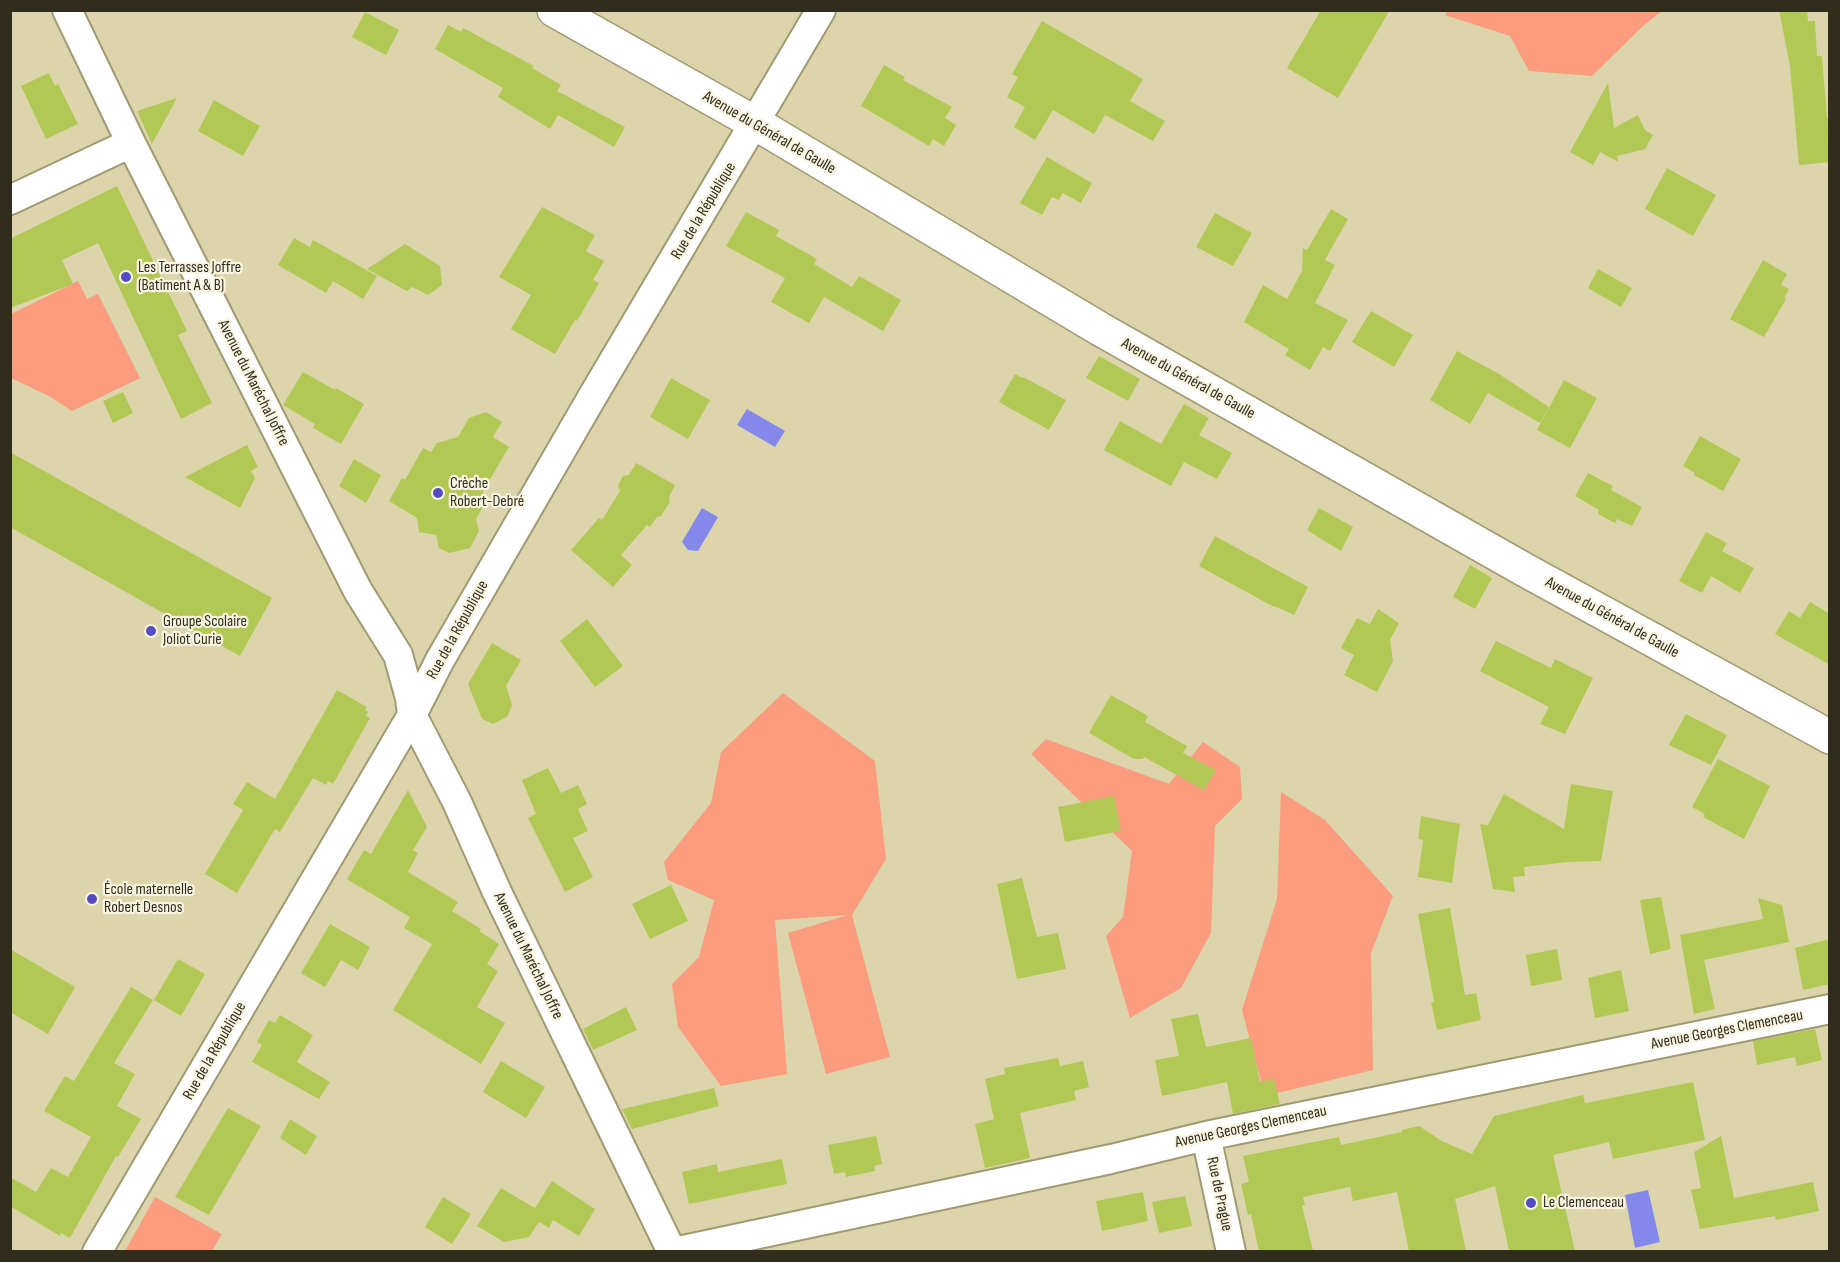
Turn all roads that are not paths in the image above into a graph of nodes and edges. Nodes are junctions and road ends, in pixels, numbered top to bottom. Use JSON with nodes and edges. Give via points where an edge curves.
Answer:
{"nodes":[{"id":1,"x":67,"y":10,"type":"edge"},
{"id":2,"x":554,"y":10,"type":"edge"},
{"id":3,"x":821,"y":10,"type":"edge"},
{"id":4,"x":754,"y":123,"type":"junction"},
{"id":5,"x":131,"y":142,"type":"junction"},
{"id":6,"x":10,"y":200,"type":"edge"},
{"id":7,"x":446,"y":649,"type":"junction"},
{"id":8,"x":398,"y":655,"type":"junction"},
{"id":9,"x":412,"y":715,"type":"junction"},
{"id":10,"x":1830,"y":737,"type":"edge"},
{"id":11,"x":1830,"y":1009,"type":"edge"},
{"id":12,"x":1206,"y":1136,"type":"junction"},
{"id":13,"x":97,"y":1251,"type":"edge"},
{"id":14,"x":673,"y":1251,"type":"edge"},
{"id":15,"x":1231,"y":1251,"type":"edge"}],
"edges":[{"from":1,"to":5,"type":"street","name":"Avenue du Maréchal Joffre"},
{"from":2,"to":4,"type":"street","name":"Avenue du Général de Gaulle"},
{"from":3,"to":4,"type":"street","name":"Rue de la République"},
{"from":4,"to":7,"type":"street","name":"Rue de la République"},
{"from":4,"to":10,"type":"street","name":"Avenue du Général de Gaulle","via":[[1100,330]]},
{"from":5,"to":6,"type":"street"},
{"from":5,"to":8,"type":"street","name":"Avenue du Maréchal Joffre","via":[[358,591]]},
{"from":7,"to":8,"type":"street","via":[[423,655]]},
{"from":7,"to":9,"type":"street","name":"Rue de la République"},
{"from":8,"to":9,"type":"street","name":"Avenue du Maréchal Joffre"},
{"from":9,"to":13,"type":"street","name":"Rue de la République"},
{"from":9,"to":14,"type":"street","name":"Avenue du Maréchal Joffre"},
{"from":11,"to":12,"type":"street","name":"Avenue Georges Clemenceau"},
{"from":12,"to":14,"type":"street","name":"Avenue Georges Clemenceau"},
{"from":12,"to":15,"type":"street","name":"Rue de Prague"}]}
